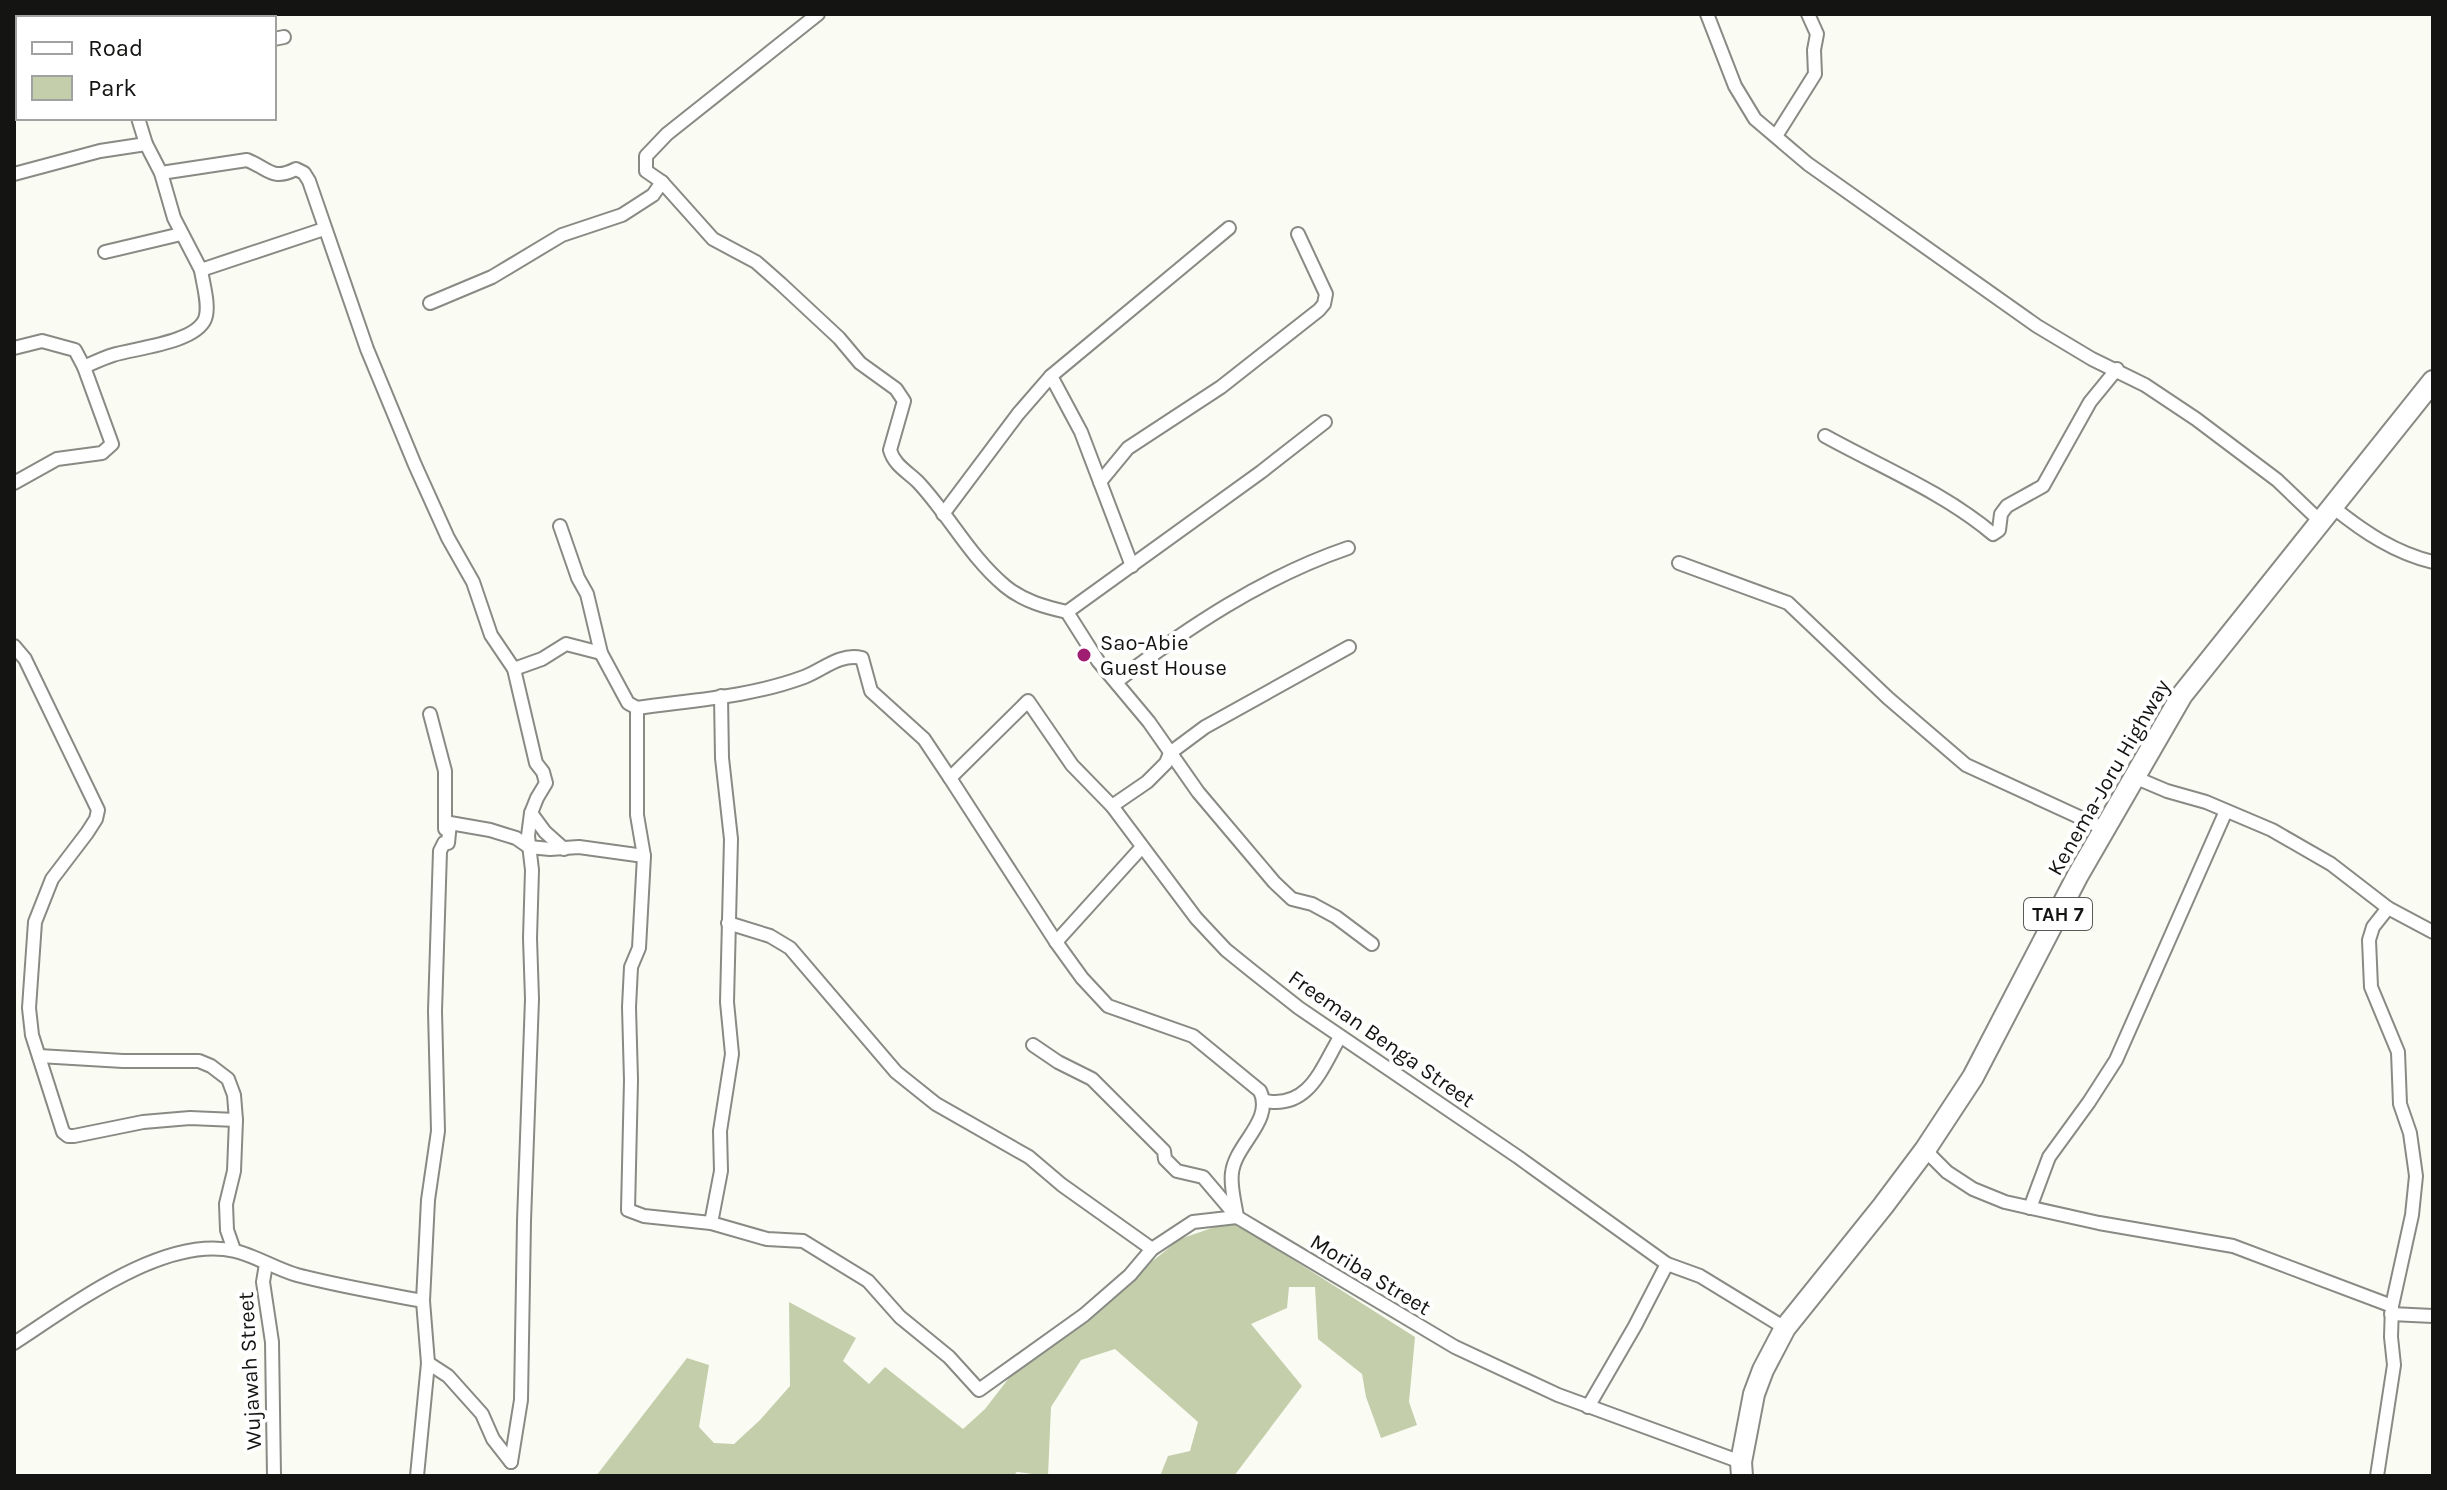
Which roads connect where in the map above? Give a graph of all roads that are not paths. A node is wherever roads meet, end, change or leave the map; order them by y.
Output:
1 (818, 14) edge
2 (1707, 14) edge
3 (1808, 14) edge
4 (139, 120) edge
5 (1776, 136) junction
6 (146, 144) junction
7 (161, 173) junction
8 (14, 174) edge
9 (662, 182) junction
10 (1229, 228) dead end
11 (324, 229) junction
12 (181, 234) junction
13 (1298, 234) dead end
14 (105, 252) dead end
15 (201, 270) junction
16 (430, 303) dead end
17 (14, 348) edge
18 (84, 367) junction
19 (2117, 369) junction
20 (1051, 376) junction
21 (2433, 381) edge
22 (1325, 422) dead end
23 (1825, 436) dead end
24 (1100, 482) junction
25 (14, 483) edge
26 (943, 514) junction
27 (2328, 515) junction
28 (560, 526) dead end
29 (1348, 548) dead end
30 (2432, 561) edge
31 (1679, 563) dead end
32 (1132, 566) junction
33 (1067, 612) junction
34 (14, 646) edge
35 (1349, 647) dead end
36 (601, 653) junction
37 (514, 669) junction
38 (1116, 682) junction
39 (721, 696) junction
40 (637, 708) junction
41 (430, 714) dead end
42 (1170, 753) junction
43 (2134, 777) junction
44 (950, 778) junction
45 (1112, 806) junction
46 (2226, 811) junction
47 (531, 813) junction
48 (2103, 828) junction
49 (444, 843) junction
50 (529, 847) junction
51 (1142, 847) junction
52 (564, 849) junction
53 (644, 856) junction
54 (2388, 908) junction
55 (728, 923) junction
56 (2433, 932) edge
57 (1056, 942) junction
58 (1372, 944) dead end
59 (1340, 1037) junction
60 (1033, 1045) dead end
61 (39, 1056) junction
62 (1265, 1101) junction
63 (236, 1120) junction
64 (1925, 1150) junction
65 (2030, 1208) junction
66 (1237, 1217) junction
67 (711, 1223) junction
68 (1152, 1249) junction
69 (234, 1250) junction
70 (266, 1264) junction
71 (1667, 1264) junction
72 (423, 1301) junction
73 (2392, 1310) junction
74 (2433, 1316) edge
75 (1785, 1328) junction
76 (14, 1343) edge
77 (428, 1363) junction
78 (1588, 1407) junction
79 (1741, 1469) edge
80 (274, 1476) edge
81 (417, 1476) edge
82 (2377, 1476) edge

1 - 9 street
2 - 5 street
3 - 5 street
4 - 6 street
5 - 19 street
6 - 7 street
6 - 8 street
7 - 11 street
7 - 12 street
9 - 16 street
9 - 26 street
10 - 20 street
11 - 15 street
11 - 37 street
12 - 14 street
12 - 15 street
13 - 24 street
15 - 18 street
17 - 18 street
18 - 25 street
19 - 23 street
19 - 27 street
20 - 24 street
20 - 26 street
21 - 27 highway, Kenema-Joru Highway / TAH 7
22 - 32 street
24 - 32 street
26 - 33 street
27 - 30 street
27 - 43 highway, Kenema-Joru Highway / TAH 7
28 - 36 street
29 - 38 street
31 - 48 street
32 - 33 street
33 - 38 street
34 - 61 street
35 - 42 street
36 - 37 street
36 - 40 street
37 - 47 street
38 - 42 street
39 - 40 street
39 - 44 street
39 - 55 street
40 - 53 street
41 - 49 street
42 - 45 street
42 - 58 street
43 - 46 street
43 - 48 highway, Kenema-Joru Highway / TAH 7
44 - 45 street, Freeman Benga Street
44 - 57 street
45 - 51 street, Freeman Benga Street
46 - 54 street
46 - 65 street
47 - 50 street
47 - 52 street
48 - 64 highway, Kenema-Joru Highway / TAH 7
49 - 50 street
49 - 72 street
50 - 52 street
50 - 77 street
51 - 57 street
51 - 59 street, Freeman Benga Street
52 - 53 street
53 - 67 street
54 - 56 street
54 - 73 street
55 - 67 street
55 - 68 street
57 - 62 street
59 - 62 street
59 - 71 street, Freeman Benga Street
60 - 66 street, Moriba Street
61 - 63 street
61 - 63 street
62 - 66 street
63 - 69 street
64 - 65 street
64 - 75 highway, Kenema-Joru Highway / TAH 7
65 - 73 street
66 - 68 street
66 - 78 street, Moriba Street
67 - 68 street
69 - 70 street
69 - 76 street
70 - 72 street
70 - 80 street, Wujawah Street
71 - 75 street, Freeman Benga Street
71 - 78 street
72 - 77 street
73 - 74 street
73 - 82 street
75 - 79 highway, Kenema-Joru Highway / TAH 7
77 - 81 street
78 - 79 street, Moriba Street

